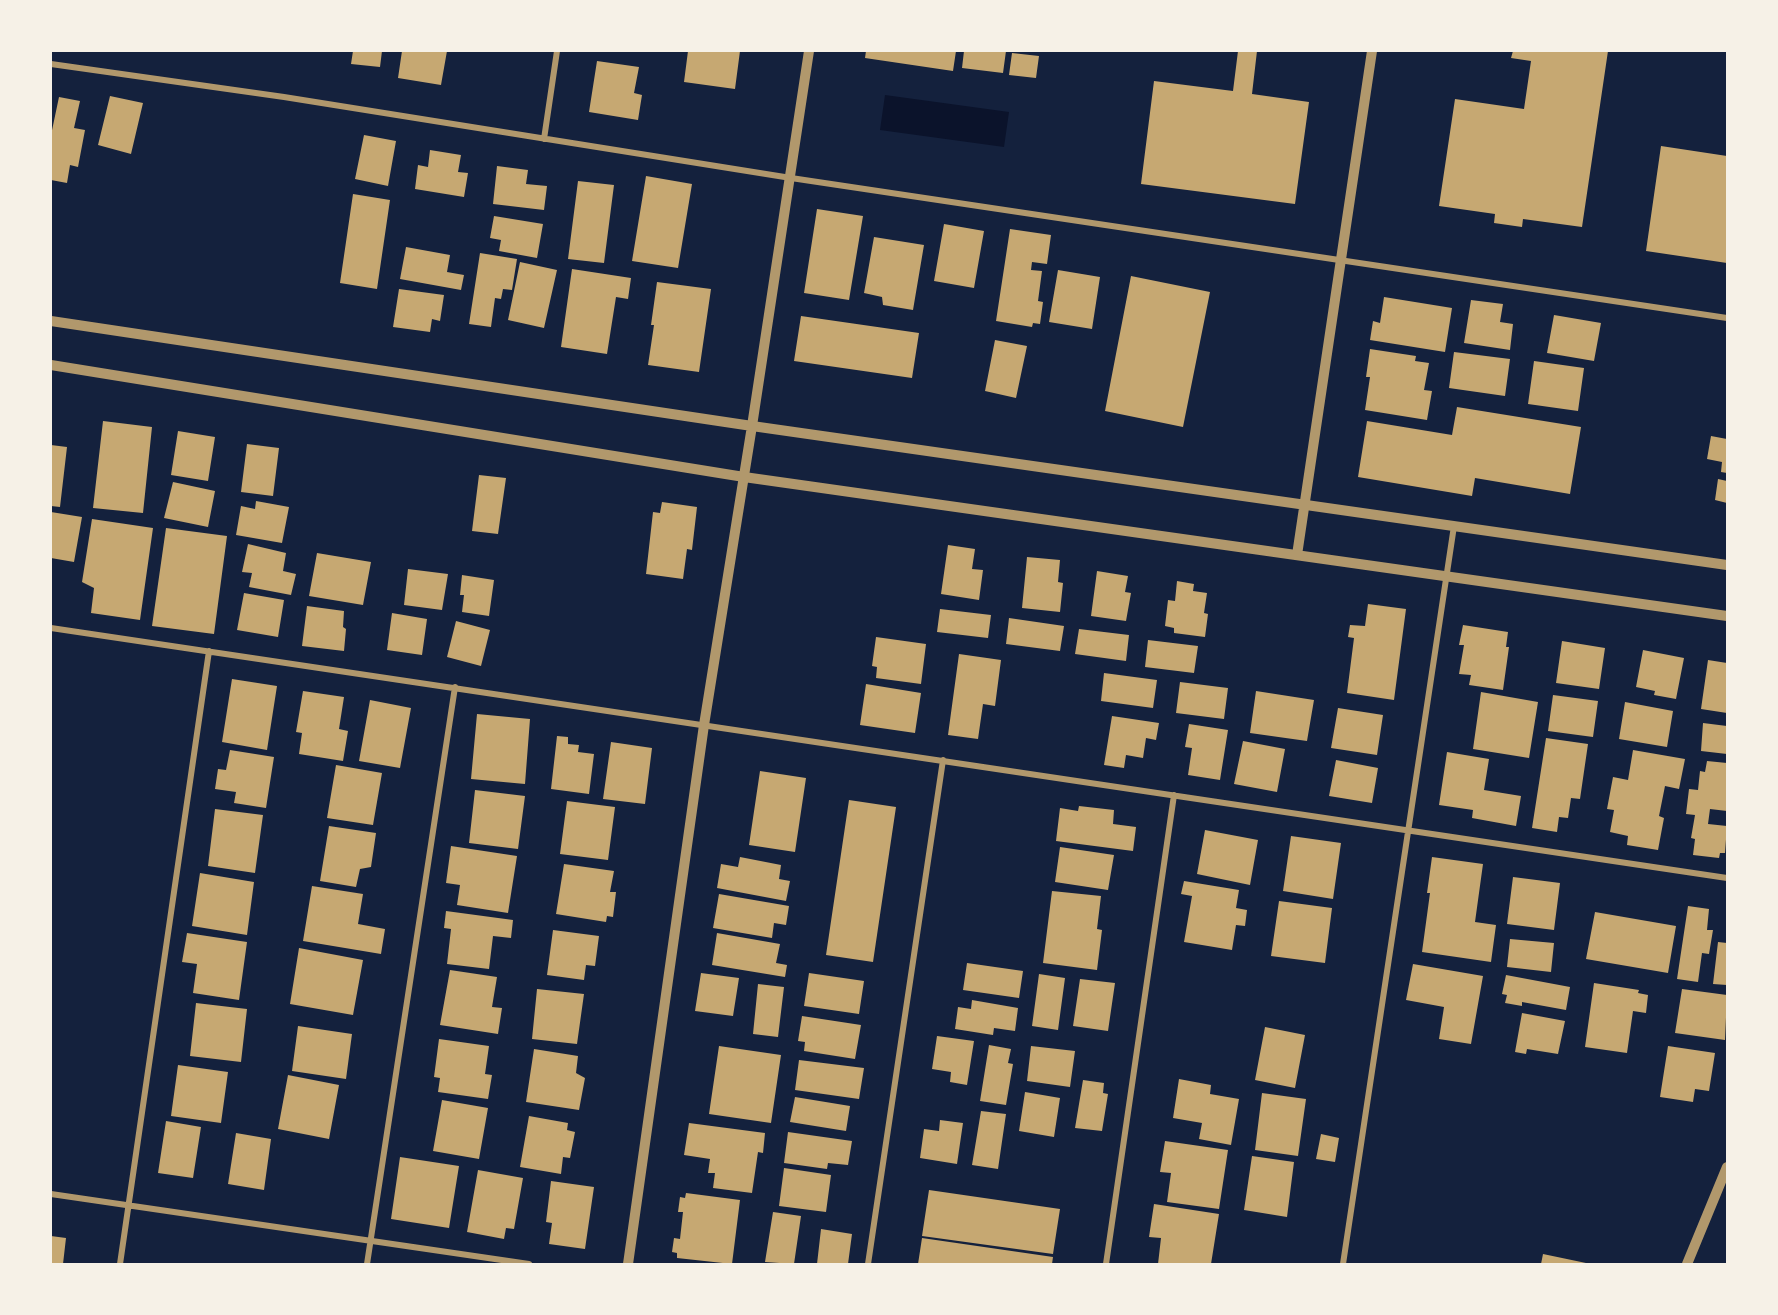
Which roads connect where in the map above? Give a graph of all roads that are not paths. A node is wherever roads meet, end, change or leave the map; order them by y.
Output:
1 (556, 51) edge
2 (809, 51) edge
3 (1372, 51) edge
4 (51, 64) edge
5 (544, 139) junction
6 (791, 178) junction
7 (1341, 259) junction
8 (1727, 318) edge
9 (51, 321) edge
10 (51, 365) edge
11 (752, 426) junction
12 (744, 477) junction
13 (1305, 504) junction
14 (1454, 526) junction
15 (1297, 555) junction
16 (1727, 565) edge
17 (1446, 576) junction
18 (1727, 616) edge
19 (51, 628) edge
20 (209, 651) junction
21 (455, 687) junction
22 (704, 725) junction
23 (943, 760) junction
24 (1174, 795) junction
25 (1408, 830) junction
26 (1727, 879) edge
27 (1727, 1167) edge
28 (51, 1194) edge
29 (129, 1206) junction
30 (370, 1242) junction
31 (120, 1264) edge
32 (367, 1264) edge
33 (529, 1264) edge
34 (628, 1264) edge
35 (868, 1264) edge
36 (1106, 1264) edge
37 (1342, 1264) edge
38 (1687, 1264) edge

1 - 5 street
2 - 6 street
3 - 7 street
4 - 5 street
5 - 6 street
6 - 7 street
6 - 11 street
7 - 8 street
7 - 13 street
9 - 11 street
10 - 12 street
11 - 12 street
11 - 13 street
12 - 15 street
12 - 22 street
13 - 14 street
13 - 15 street
14 - 16 street
14 - 17 street
15 - 17 street
17 - 18 street
17 - 25 street
19 - 20 street
20 - 21 street
20 - 29 street
21 - 22 street
21 - 30 street
22 - 23 street
22 - 34 street
23 - 24 street
23 - 35 street
24 - 25 street
24 - 36 street
25 - 26 street
25 - 37 street
27 - 38 street
28 - 29 street
29 - 30 street
29 - 31 street
30 - 32 street
30 - 33 street

